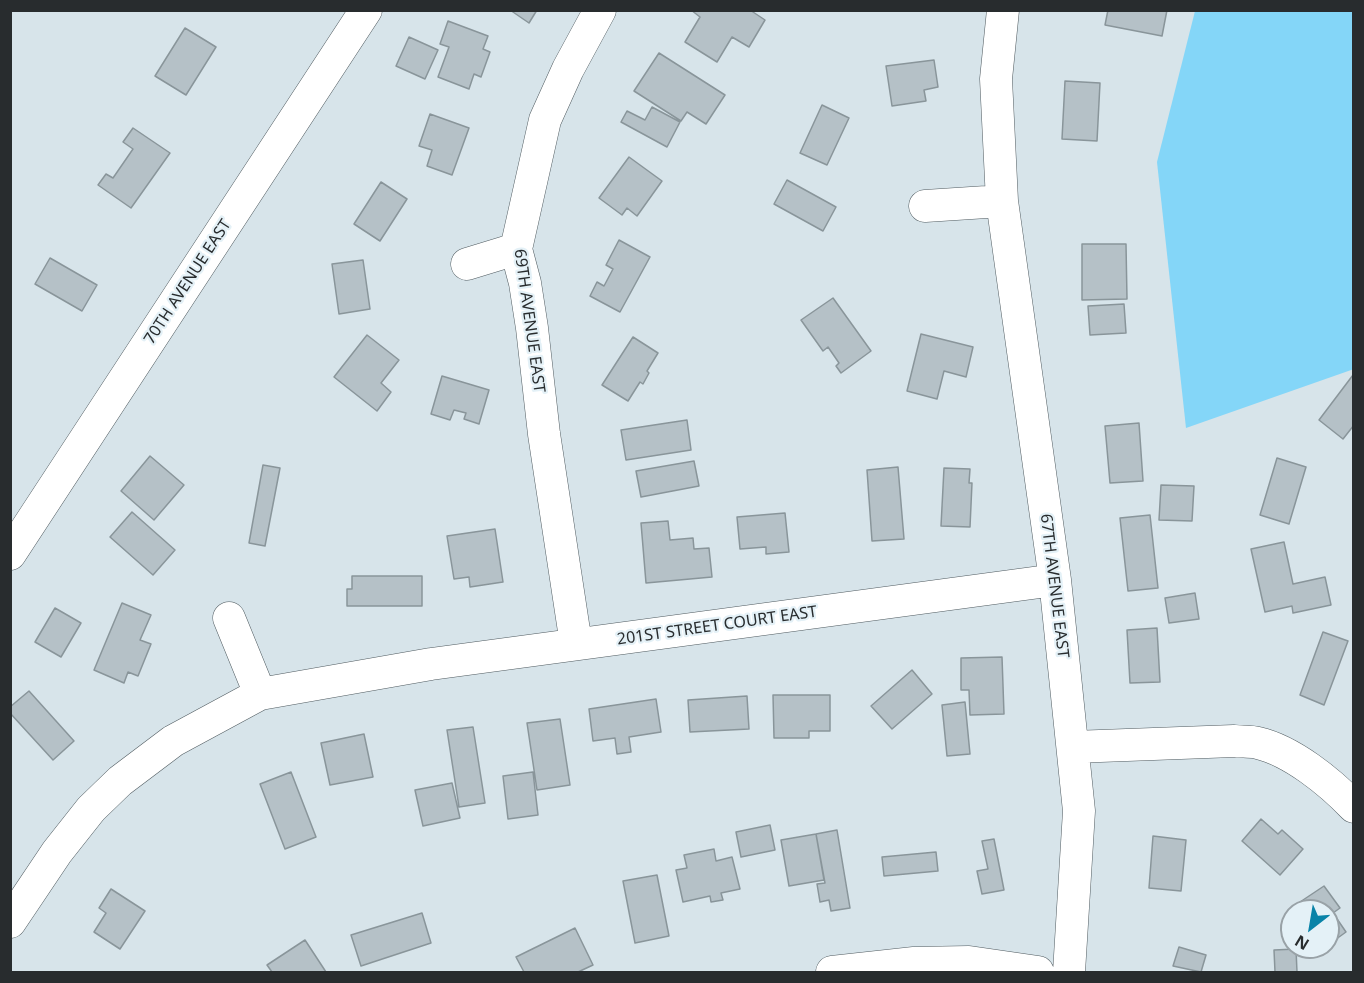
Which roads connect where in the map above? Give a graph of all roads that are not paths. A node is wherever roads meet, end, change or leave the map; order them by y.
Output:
1 (366, 10) edge
2 (600, 10) edge
3 (1003, 10) edge
4 (1002, 201) junction
5 (925, 206) dead end
6 (516, 249) junction
7 (467, 264) dead end
8 (10, 554) edge
9 (1055, 580) junction
10 (229, 618) dead end
11 (576, 644) junction
12 (260, 694) junction
13 (1073, 747) junction
14 (1350, 793) edge
15 (10, 922) edge
16 (831, 972) edge
17 (1038, 972) edge
18 (1069, 972) edge

1 - 8 street, 70TH AVENUE EAST
2 - 6 street, 69TH AVENUE EAST
3 - 4 street, 67TH AVENUE EAST
4 - 5 street
4 - 9 street, 67TH AVENUE EAST
6 - 7 street
6 - 11 street, 69TH AVENUE EAST
9 - 11 street, 201ST STREET COURT EAST
9 - 13 street, 67TH AVENUE EAST
10 - 12 street
11 - 12 street, 201ST STREET COURT EAST
12 - 15 street, 201ST STREET COURT EAST
13 - 14 street
13 - 18 street, 67TH AVENUE EAST
16 - 17 street

